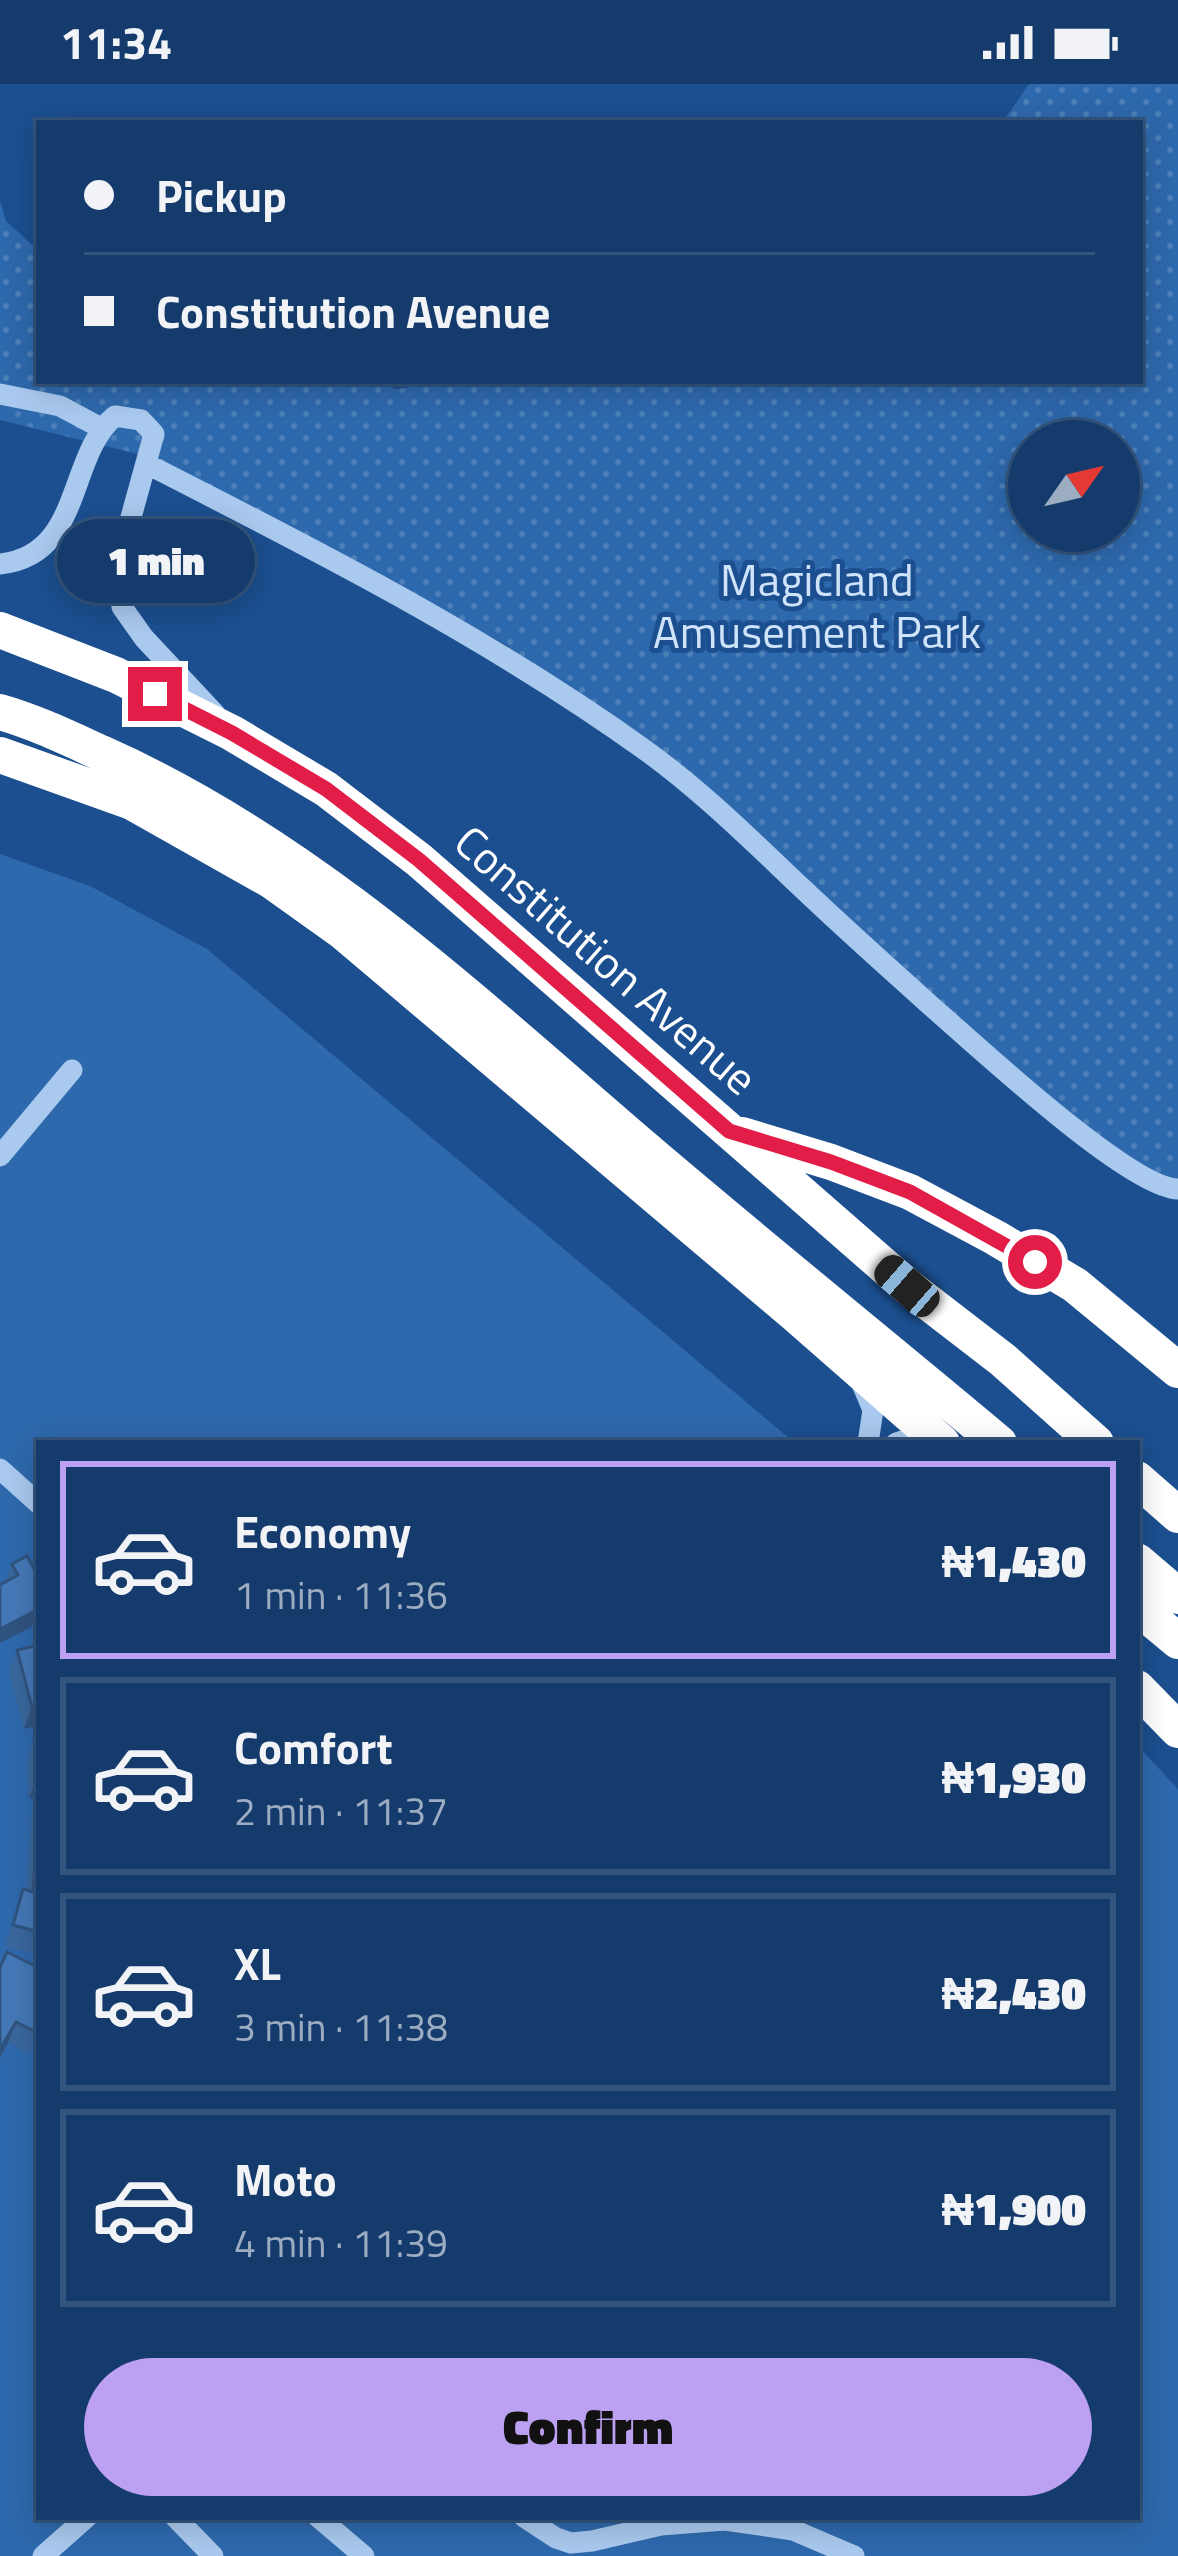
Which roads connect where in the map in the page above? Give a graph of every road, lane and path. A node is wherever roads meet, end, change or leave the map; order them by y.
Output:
1 (0, 394) edge
2 (101, 428) junction
3 (147, 464) junction
4 (0, 564) edge
5 (0, 630) edge
6 (0, 712) edge
7 (232, 733) junction
8 (3, 754) edge
9 (72, 1070) dead end
10 (729, 1131) junction
11 (3, 1148) edge
12 (1178, 1189) edge
13 (855, 1367) junction
14 (1178, 1370) edge
15 (1085, 1434) edge
16 (868, 1440) edge
17 (922, 1440) edge
18 (995, 1440) edge
19 (0, 1469) edge
20 (1140, 1482) edge
21 (36, 1501) edge
22 (1178, 1515) edge
23 (1140, 1564) edge
24 (1178, 1596) edge
25 (1140, 1609) edge
26 (1178, 1641) edge
27 (1140, 1691) edge
28 (1178, 1730) edge
29 (84, 2520) edge
30 (178, 2520) edge
31 (322, 2520) edge
32 (529, 2520) edge
33 (724, 2520) edge
34 (724, 2520) edge
35 (43, 2556) edge
36 (213, 2556) edge
37 (364, 2556) edge
38 (854, 2556) edge

1 - 2 lane
2 - 3 lane
2 - 4 lane
3 - 7 lane
3 - 12 lane
5 - 7 highway, Constitution Avenue
6 - 18 highway
7 - 10 highway, Constitution Avenue
8 - 13 highway
9 - 11 lane
10 - 14 highway
10 - 15 highway, Constitution Avenue
13 - 16 lane
13 - 17 highway
19 - 21 lane
20 - 22 highway
23 - 24 highway
25 - 26 highway
27 - 28 highway
29 - 35 lane
30 - 36 lane
31 - 37 lane
32 - 33 lane
34 - 38 lane

